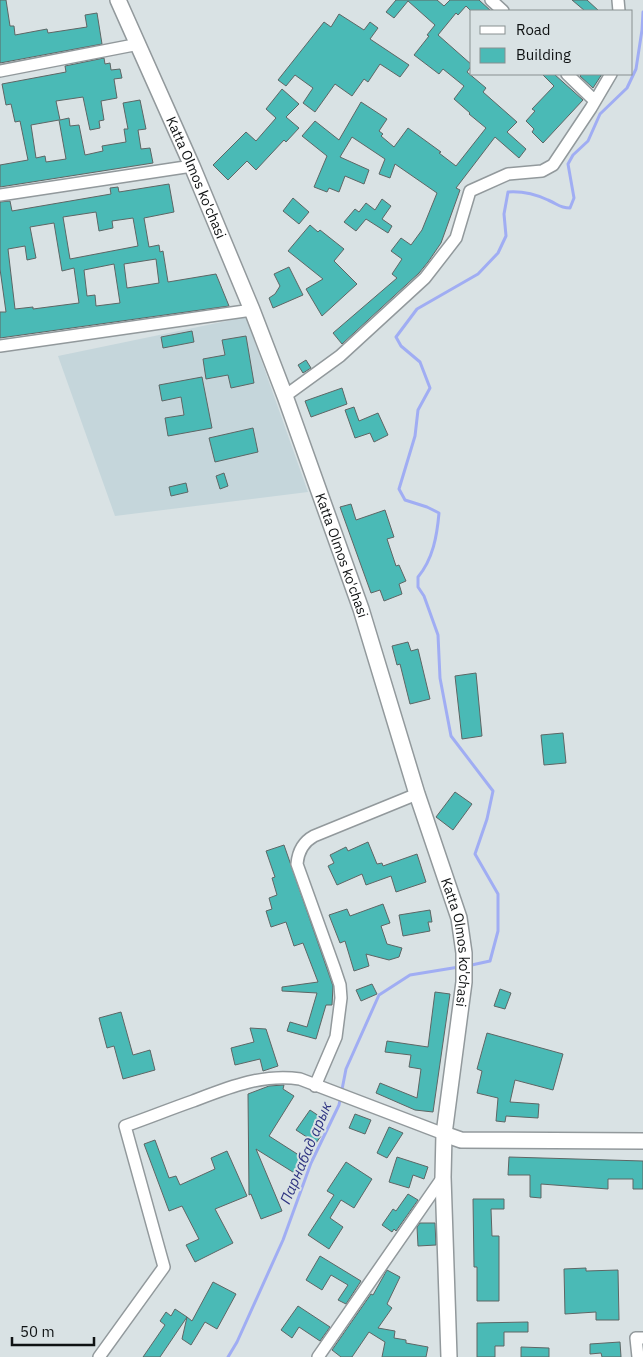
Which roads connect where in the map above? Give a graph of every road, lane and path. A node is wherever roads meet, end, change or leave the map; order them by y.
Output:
1 (118, 0) edge
2 (491, 0) edge
3 (502, 10) edge
4 (139, 44) junction
5 (0, 71) edge
6 (569, 75) edge
7 (610, 75) edge
8 (595, 101) junction
9 (192, 166) junction
10 (0, 195) edge
11 (252, 310) junction
12 (0, 346) edge
13 (285, 396) junction
14 (417, 794) junction
15 (315, 1086) junction
16 (444, 1134) junction
17 (643, 1141) edge
18 (443, 1177) junction
19 (643, 1338) edge
20 (99, 1357) edge
21 (318, 1357) edge
22 (449, 1357) edge
23 (638, 1357) edge

1 - 4 street, Katta Olmos ko'chasi
2 - 3 street
4 - 5 street
4 - 9 street, Katta Olmos ko'chasi
6 - 8 street
7 - 8 street
8 - 13 street
9 - 10 street
9 - 11 street, Katta Olmos ko'chasi
11 - 12 street
11 - 13 street, Katta Olmos ko'chasi
13 - 14 street, Katta Olmos ko'chasi
14 - 15 street
14 - 16 street, Katta Olmos ko'chasi
15 - 16 street
15 - 20 street
16 - 17 street
16 - 18 street, Katta Olmos ko'chasi
18 - 21 street
18 - 22 street, Katta Olmos ko'chasi
19 - 23 street

